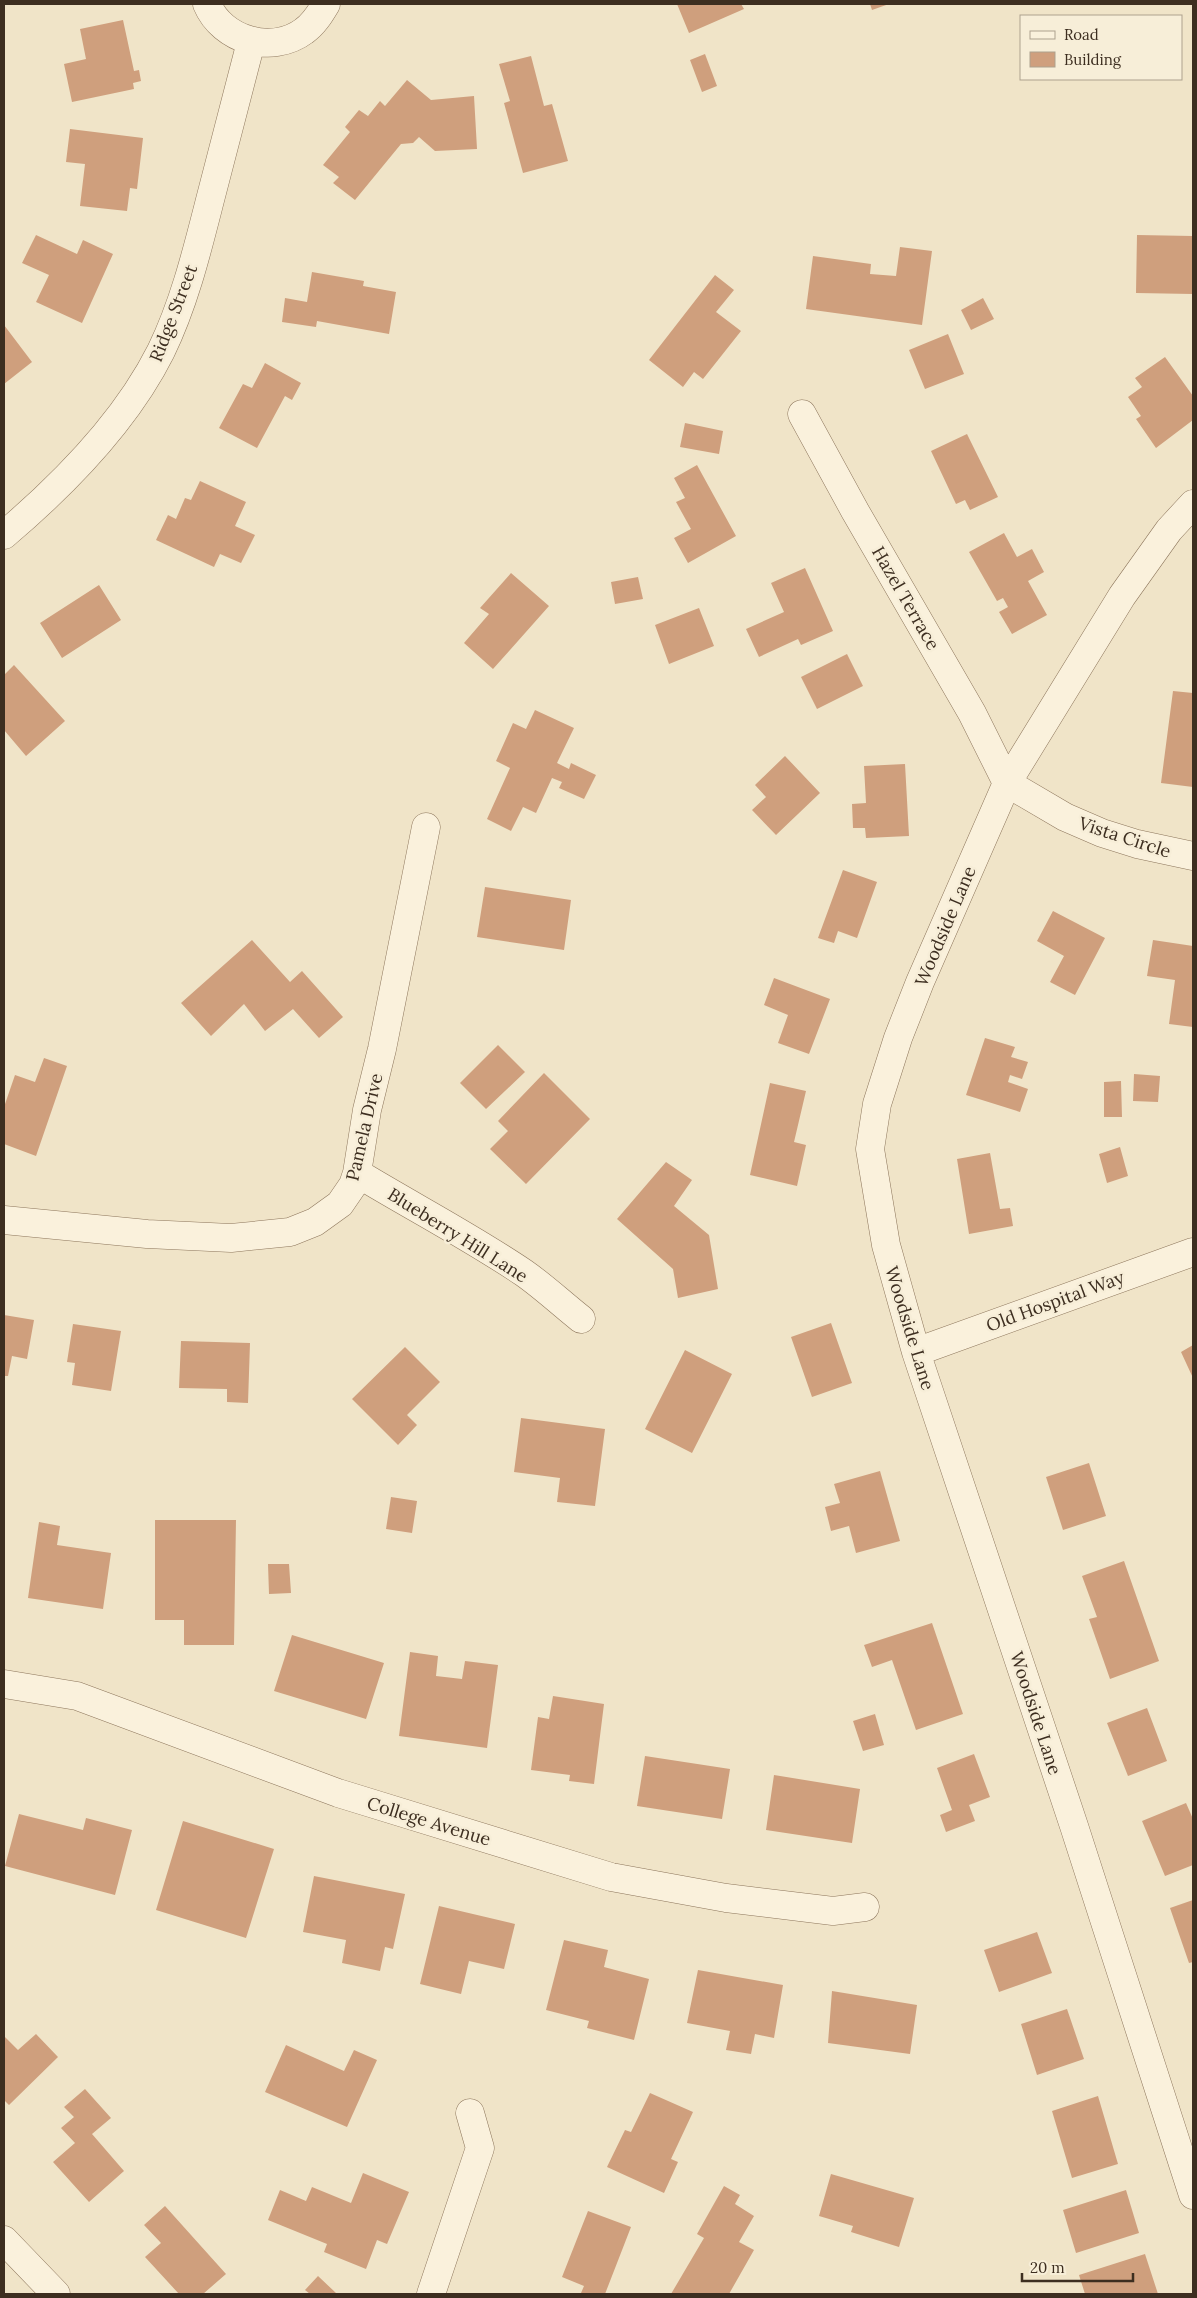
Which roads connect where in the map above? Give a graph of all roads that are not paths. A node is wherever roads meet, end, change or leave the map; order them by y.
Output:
1 (206, 4) edge
2 (326, 4) edge
3 (251, 42) junction
4 (802, 414) dead end
5 (1193, 504) edge
6 (4, 535) edge
7 (1007, 783) junction
8 (426, 828) dead end
9 (1193, 856) edge
10 (357, 1173) junction
11 (4, 1220) edge
12 (1193, 1252) edge
13 (580, 1319) dead end
14 (916, 1352) junction
15 (4, 1684) edge
16 (865, 1907) dead end
17 (470, 2113) dead end
18 (1193, 2195) edge
19 (4, 2240) edge
20 (56, 2294) edge
21 (431, 2294) edge

1 - 3 street
2 - 3 street
3 - 6 street, Ridge Street
4 - 7 street, Hazel Terrace
5 - 7 street, Woodside Lane
7 - 9 street, Vista Circle
7 - 14 street, Woodside Lane
8 - 10 street, Pamela Drive
10 - 11 street, Pamela Drive
10 - 13 street, Blueberry Hill Lane
12 - 14 street, Old Hospital Way
14 - 18 street, Woodside Lane
15 - 16 street, College Avenue
17 - 21 street
19 - 20 street

